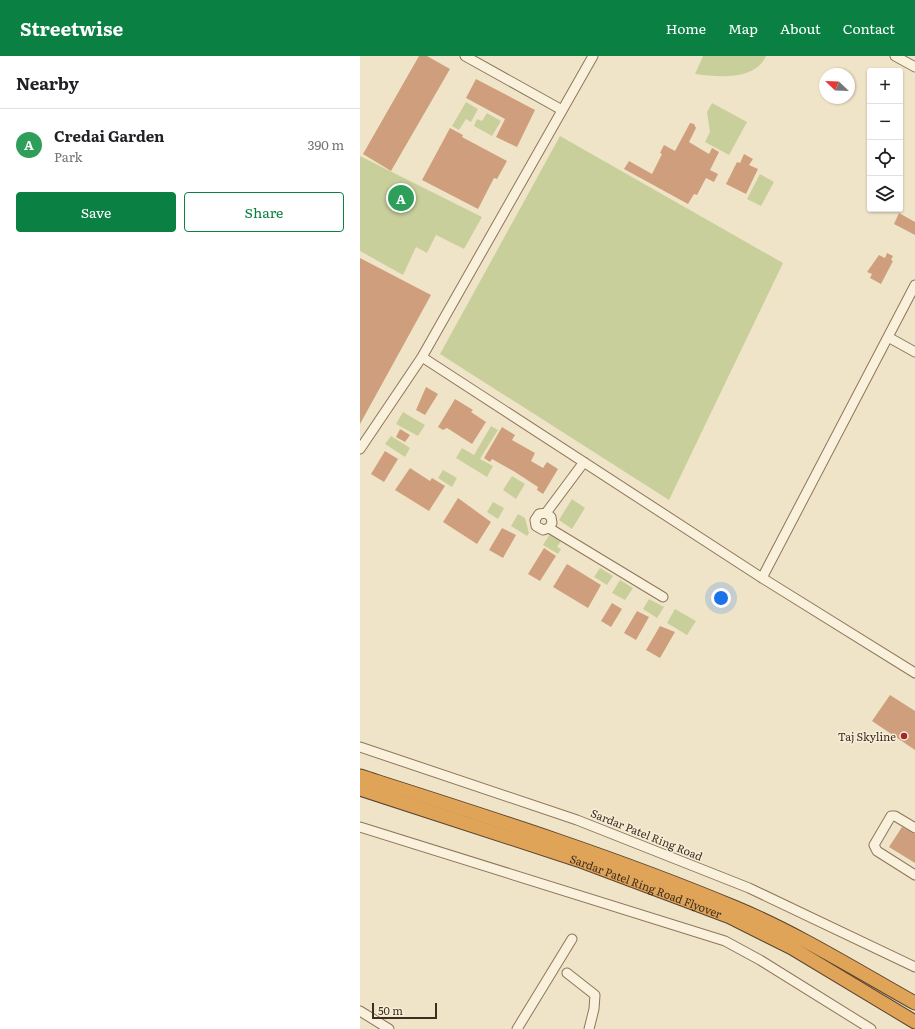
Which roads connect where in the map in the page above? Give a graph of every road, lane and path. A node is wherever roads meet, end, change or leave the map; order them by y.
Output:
1 (464, 56) edge
2 (593, 56) edge
3 (895, 56) edge
4 (915, 67) edge
5 (562, 110) junction
6 (915, 285) edge
7 (888, 336) junction
8 (915, 352) edge
9 (422, 356) junction
10 (360, 449) edge
11 (584, 462) junction
12 (546, 513) junction
13 (549, 528) junction
14 (762, 578) junction
15 (663, 597) dead end
16 (915, 673) edge
17 (360, 747) edge
18 (360, 776) edge
19 (360, 789) edge
20 (360, 827) edge
21 (915, 828) edge
22 (915, 875) edge
23 (572, 939) dead end
24 (795, 942) junction
25 (915, 967) edge
26 (567, 973) dead end
27 (915, 1003) edge
28 (360, 1011) edge
29 (915, 1022) edge
30 (389, 1029) edge
31 (517, 1029) edge
32 (589, 1029) edge
33 (871, 1029) edge

1 - 5 street
2 - 5 street
3 - 4 street
5 - 9 street
6 - 7 street
7 - 8 street
7 - 14 street
9 - 10 street
9 - 11 street
11 - 12 street
11 - 14 street
12 - 13 street
12 - 13 street
13 - 15 street
14 - 16 street
17 - 25 street, Sardar Patel Ring Road
18 - 24 highway, Sardar Patel Ring Road Flyover
19 - 24 highway, Sardar Patel Ring Road Flyover
20 - 33 street
21 - 22 street
23 - 31 street
24 - 27 highway, Sardar Patel Ring Road Flyover
24 - 29 highway, Sardar Patel Ring Road Flyover
26 - 32 street
28 - 30 street

